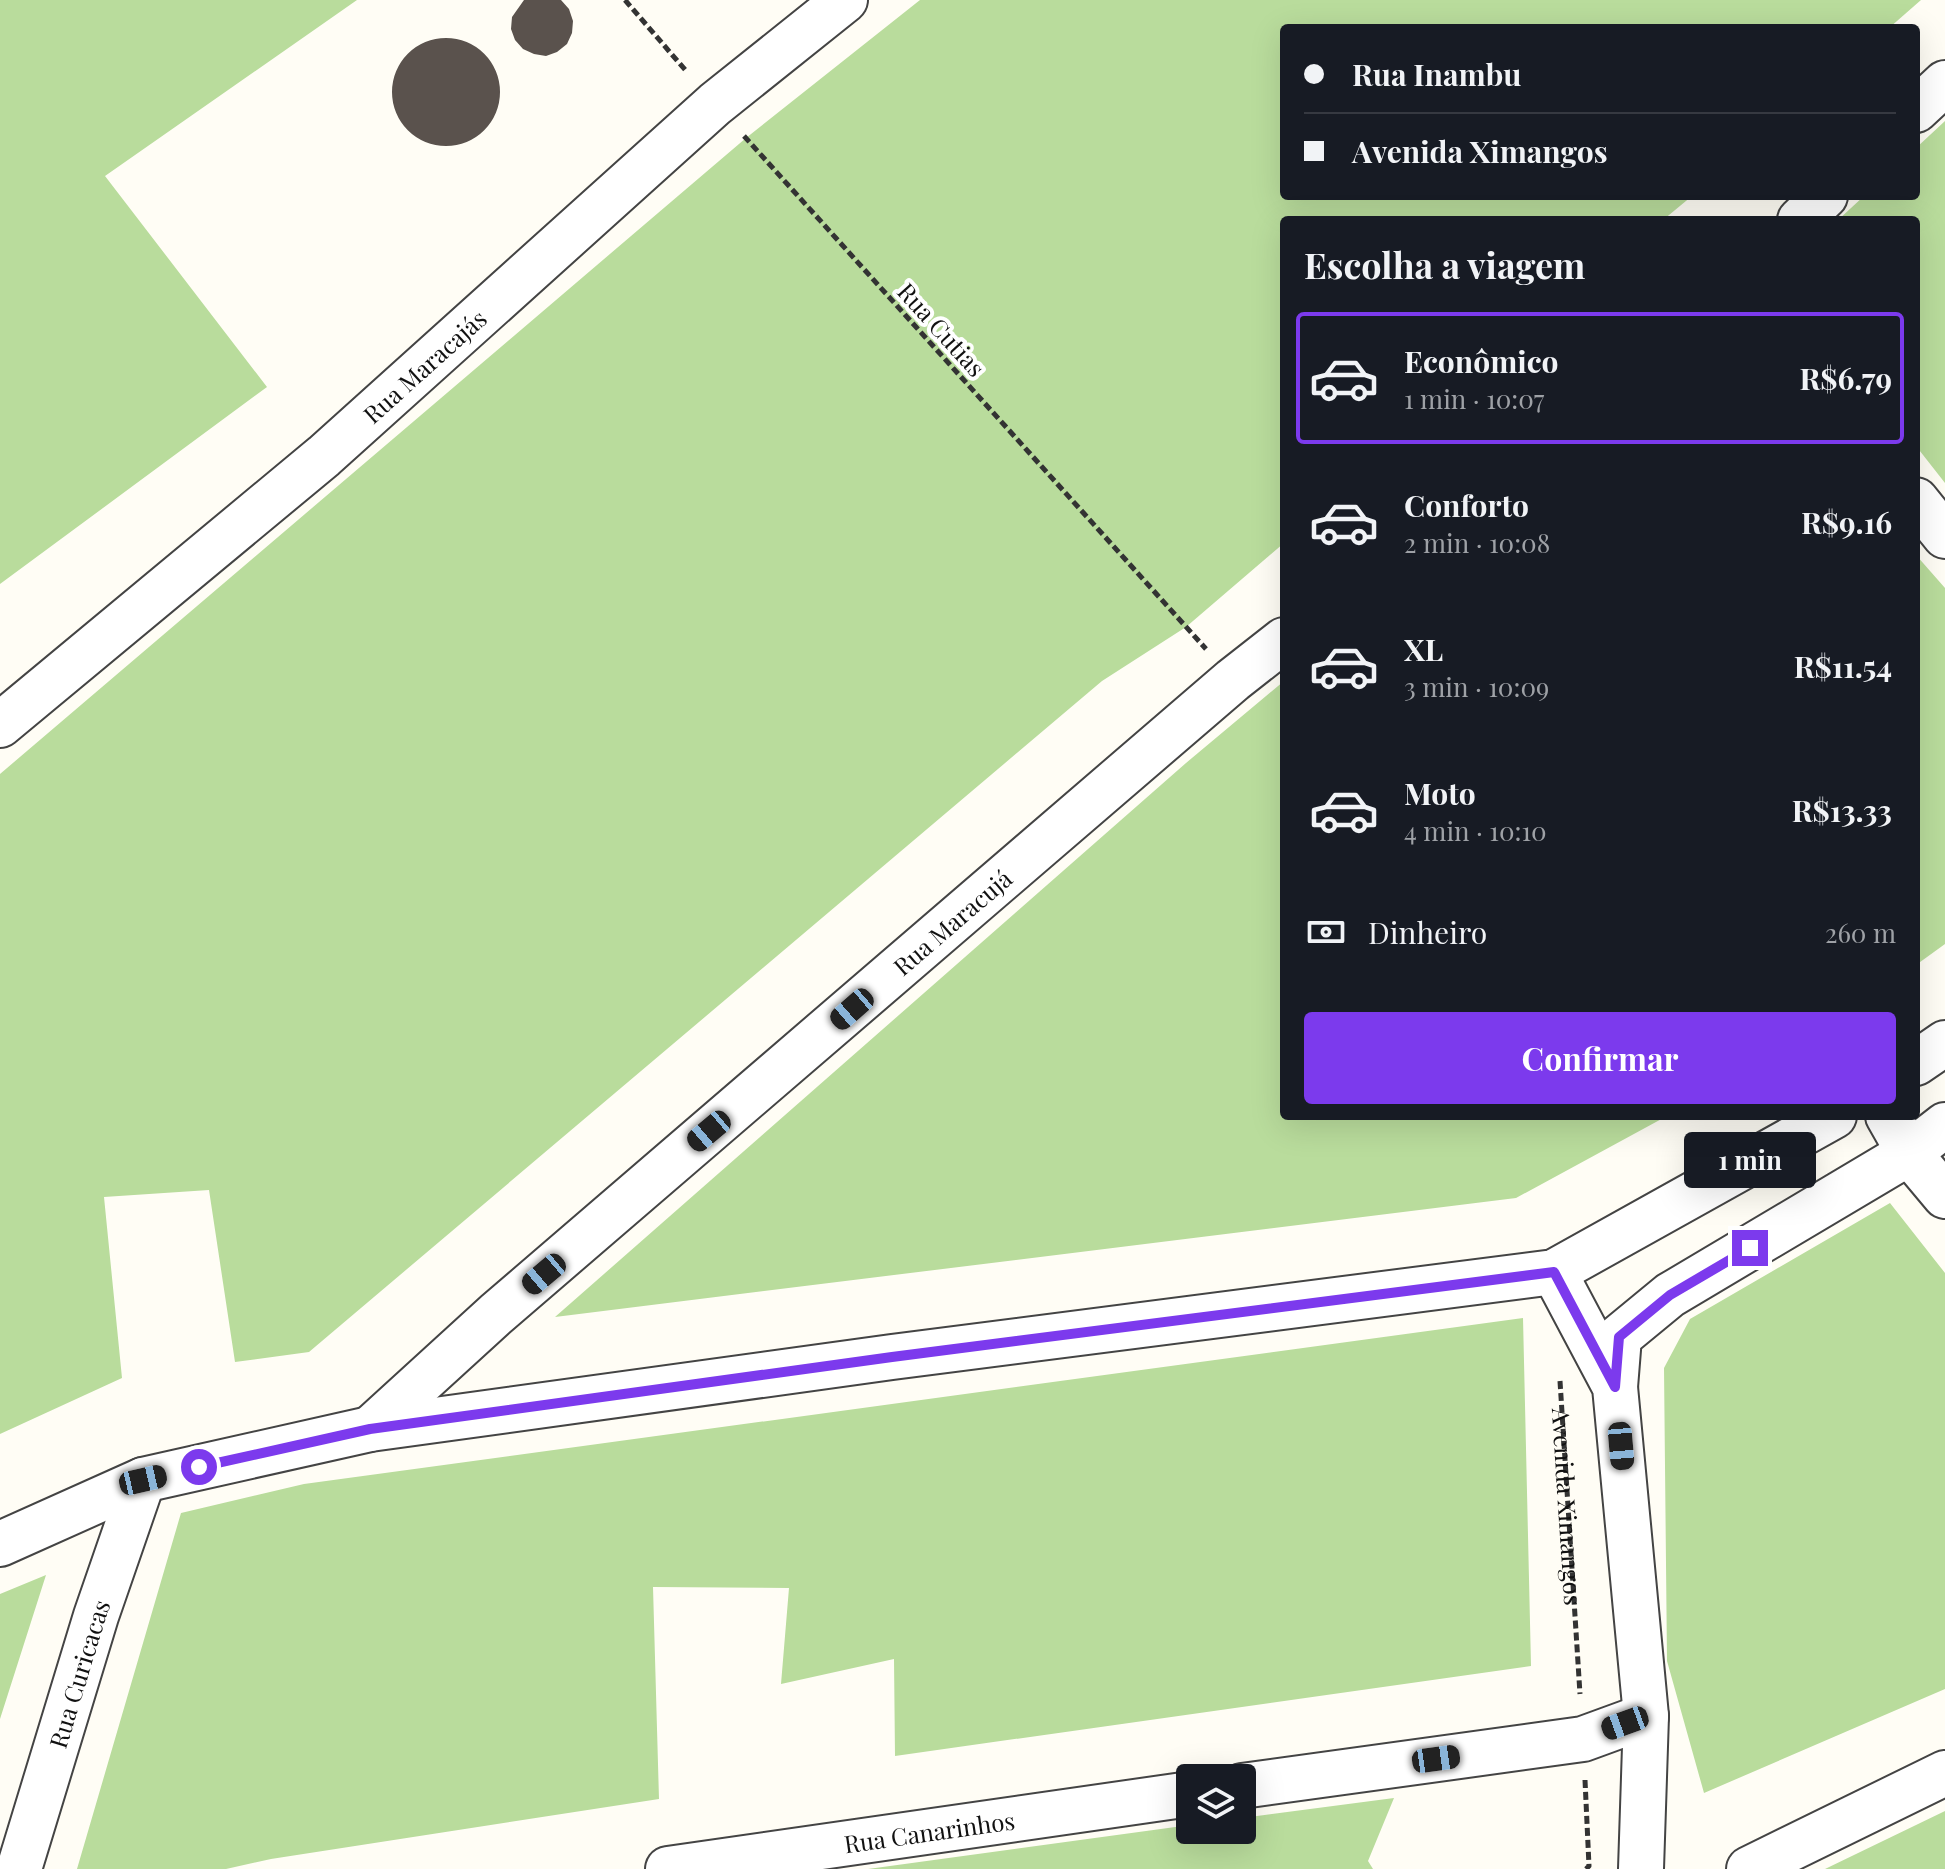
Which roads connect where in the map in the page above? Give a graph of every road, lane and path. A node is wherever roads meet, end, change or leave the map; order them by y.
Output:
1 (625, 0) edge
2 (845, 0) edge
3 (1945, 83) edge
4 (715, 104) junction
5 (1920, 106) edge
6 (1821, 200) edge
7 (1804, 216) edge
8 (1920, 505) edge
9 (1945, 536) edge
10 (1280, 643) edge
11 (1233, 680) junction
12 (0, 725) edge
13 (1945, 1043) edge
14 (1920, 1060) edge
15 (1827, 1120) edge
16 (1945, 1125) edge
17 (1898, 1134) edge
18 (1945, 1196) edge
19 (1554, 1272) junction
20 (1560, 1366) dead end
21 (1615, 1387) junction
22 (370, 1429) junction
23 (143, 1480) junction
24 (0, 1544) edge
25 (1646, 1716) junction
26 (1583, 1739) junction
27 (1945, 1773) edge
28 (1256, 1784) edge
29 (1176, 1796) edge
30 (1589, 1868) edge
31 (19, 1869) edge
32 (668, 1869) edge
33 (1641, 1869) edge
34 (1749, 1869) edge

1 - 4 path, Rua Cutias
2 - 4 street, Rua Maracajás
3 - 5 street
4 - 11 path, Rua Cutias
4 - 12 street, Rua Maracajás
6 - 7 street
8 - 9 street
10 - 11 street, Rua Maracujá
11 - 22 street, Rua Maracujá
13 - 14 street
15 - 19 street
16 - 17 street
17 - 18 street
17 - 21 street
19 - 21 street
19 - 22 street
20 - 26 path, Avenida Ximangos
21 - 25 street
22 - 23 street
23 - 24 street
23 - 31 street, Rua Curicacas
25 - 26 street
25 - 33 street
26 - 28 street
26 - 30 path, Avenida Ximangos
27 - 34 street
29 - 32 street, Rua Canarinhos

